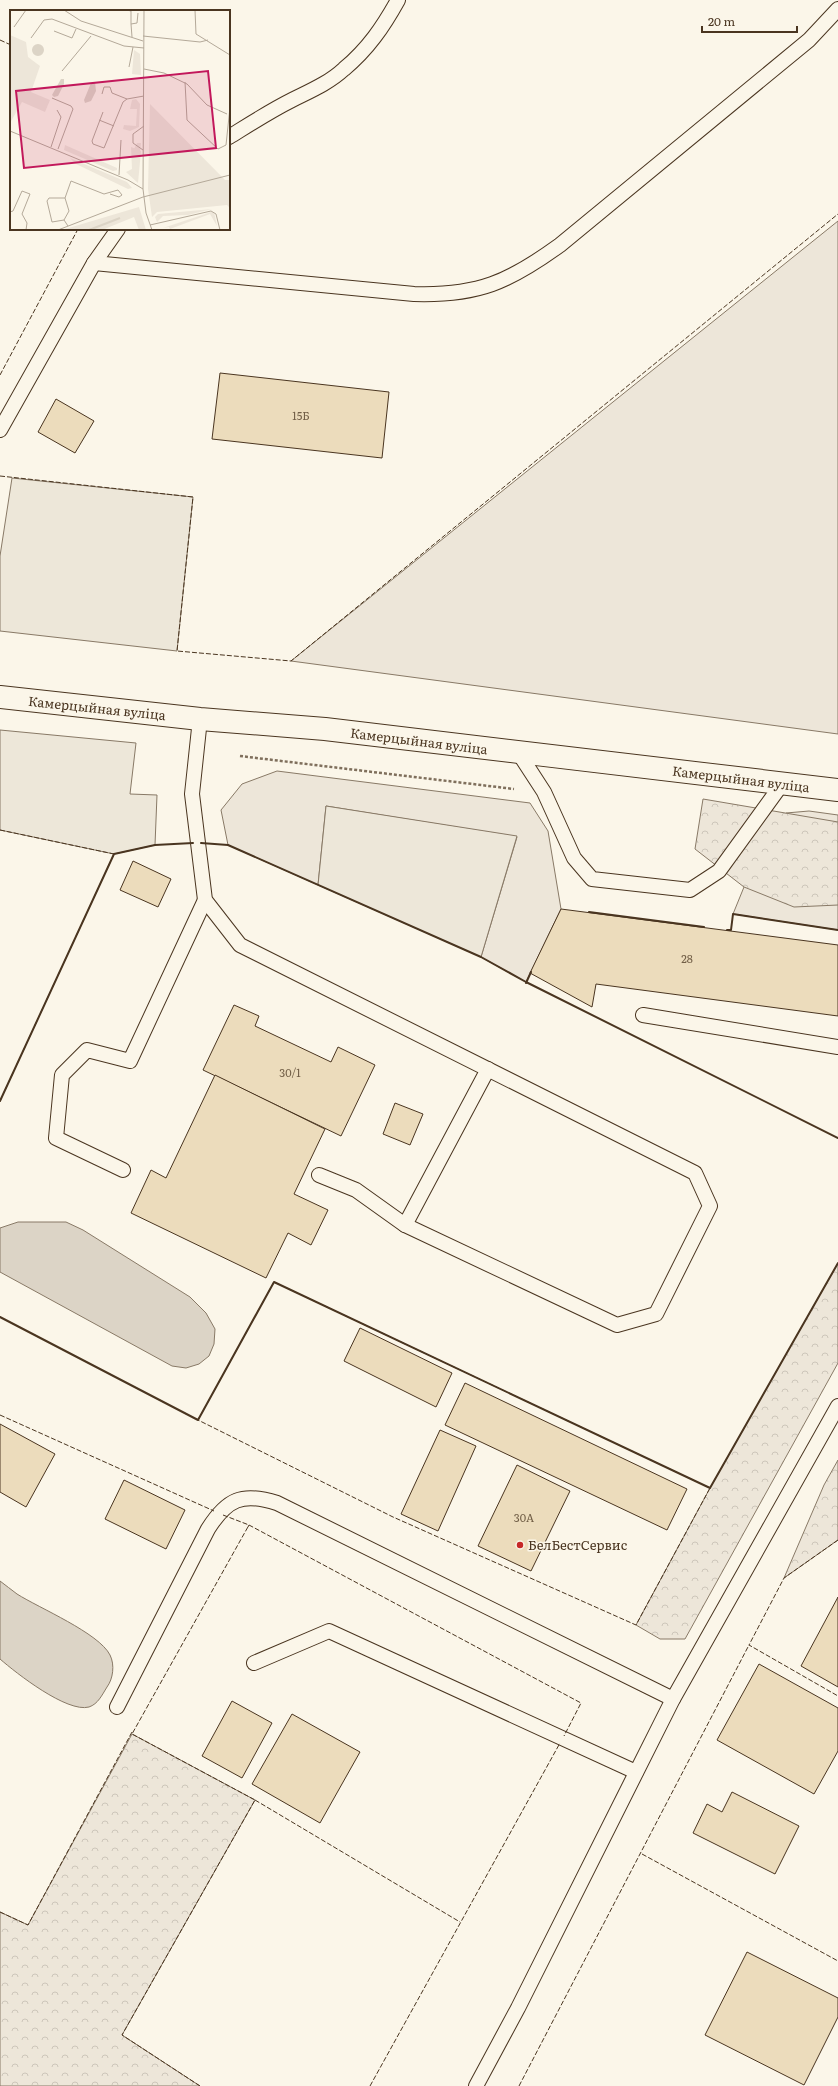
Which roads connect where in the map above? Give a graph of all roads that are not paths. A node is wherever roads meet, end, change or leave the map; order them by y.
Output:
1 (398, 0) edge
2 (838, 9) edge
3 (230, 136) edge
4 (117, 230) edge
5 (94, 263) junction
6 (0, 430) edge
7 (0, 697) edge
8 (200, 719) junction
9 (518, 752) junction
10 (782, 784) junction
11 (838, 790) edge
12 (205, 900) junction
13 (643, 1015) dead end
14 (838, 1047) edge
15 (488, 1069) junction
16 (123, 1170) dead end
17 (319, 1175) dead end
18 (405, 1225) junction
19 (838, 1406) edge
20 (254, 1663) dead end
21 (673, 1699) junction
22 (117, 1707) dead end
23 (636, 1772) junction
24 (476, 2086) edge

1 - 3 lane
2 - 5 lane
4 - 5 lane
5 - 6 lane
7 - 8 main road, Камерцыйная вуліца
8 - 9 main road, Камерцыйная вуліца
8 - 12 lane
9 - 10 main road, Камерцыйная вуліца
9 - 10 lane
10 - 11 main road, Камерцыйная вуліца
12 - 15 lane
12 - 16 lane
13 - 14 lane
15 - 18 lane
15 - 18 lane
17 - 18 lane
19 - 21 lane
20 - 23 lane
21 - 22 lane
21 - 23 lane
23 - 24 lane

